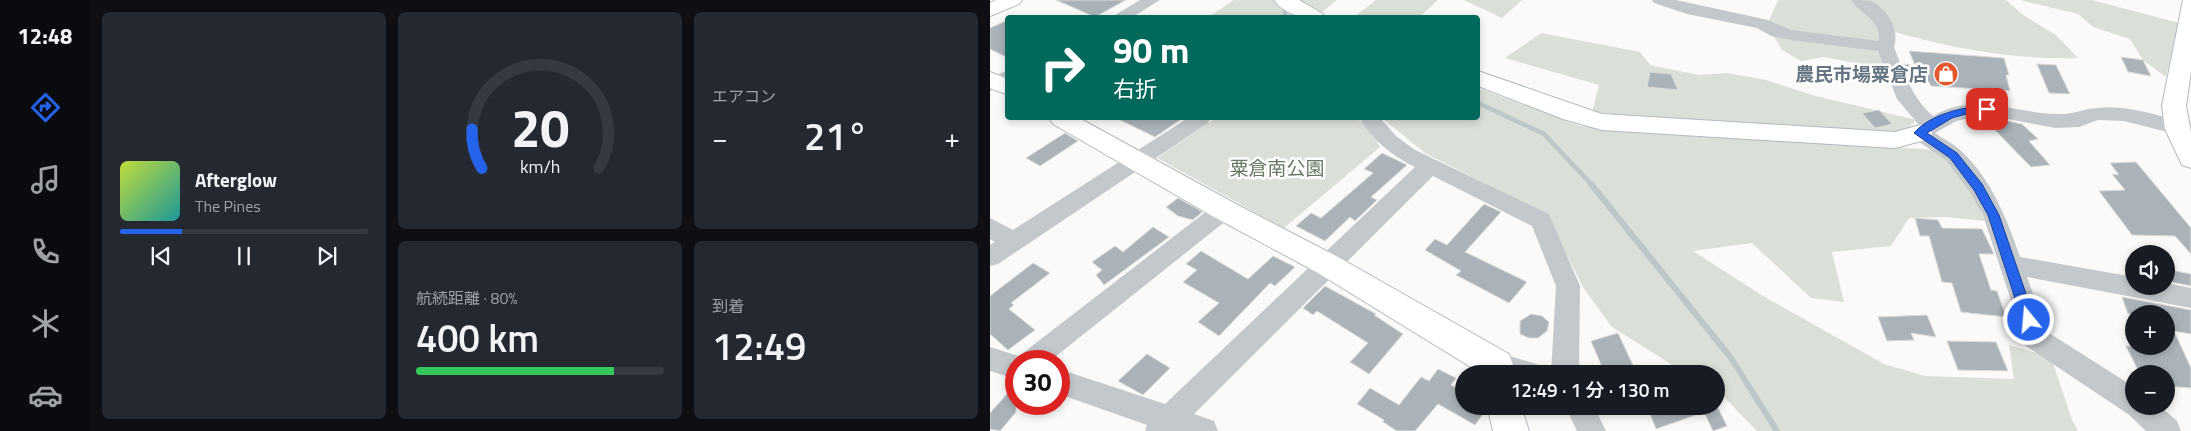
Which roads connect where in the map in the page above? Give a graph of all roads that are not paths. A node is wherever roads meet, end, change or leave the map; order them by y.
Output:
1 (1012, 0) edge
2 (1152, 0) edge
3 (1284, 0) edge
4 (1660, 0) edge
5 (1859, 0) edge
6 (2191, 3) edge
7 (990, 10) edge
8 (1124, 15) edge
9 (1311, 15) edge
10 (1885, 47) junction
11 (1480, 79) edge
12 (1066, 120) edge
13 (1198, 120) edge
14 (1371, 120) edge
15 (1925, 129) junction
16 (2184, 130) edge
17 (2191, 158) edge
18 (1136, 160) junction
19 (1429, 166) junction
20 (1224, 210) junction
21 (990, 227) edge
22 (1012, 242) junction
23 (990, 258) edge
24 (1328, 265) junction
25 (2012, 265) junction
26 (2191, 298) edge
27 (1044, 350) edge
28 (990, 359) edge
29 (1005, 364) edge
30 (1491, 365) edge
31 (1565, 365) edge
32 (1070, 387) edge
33 (2125, 397) edge
34 (1507, 415) edge
35 (1584, 415) edge
36 (2149, 415) edge
37 (1163, 425) edge
38 (1204, 431) edge
39 (1511, 431) edge
40 (1592, 431) edge
41 (2166, 431) edge

1 - 7 street
2 - 8 street
3 - 9 street
4 - 10 street
5 - 10 street
6 - 16 street
10 - 15 street
11 - 15 street
12 - 18 street
13 - 18 street
14 - 19 street
15 - 16 street
15 - 25 street
16 - 17 street
18 - 20 street
18 - 22 street
19 - 24 street
19 - 31 street
20 - 24 street
20 - 27 street
21 - 22 street
22 - 23 street
24 - 30 street
24 - 37 street
25 - 26 street
25 - 33 street
28 - 29 street
32 - 37 street
34 - 39 street
35 - 40 street
36 - 41 street
37 - 38 street

